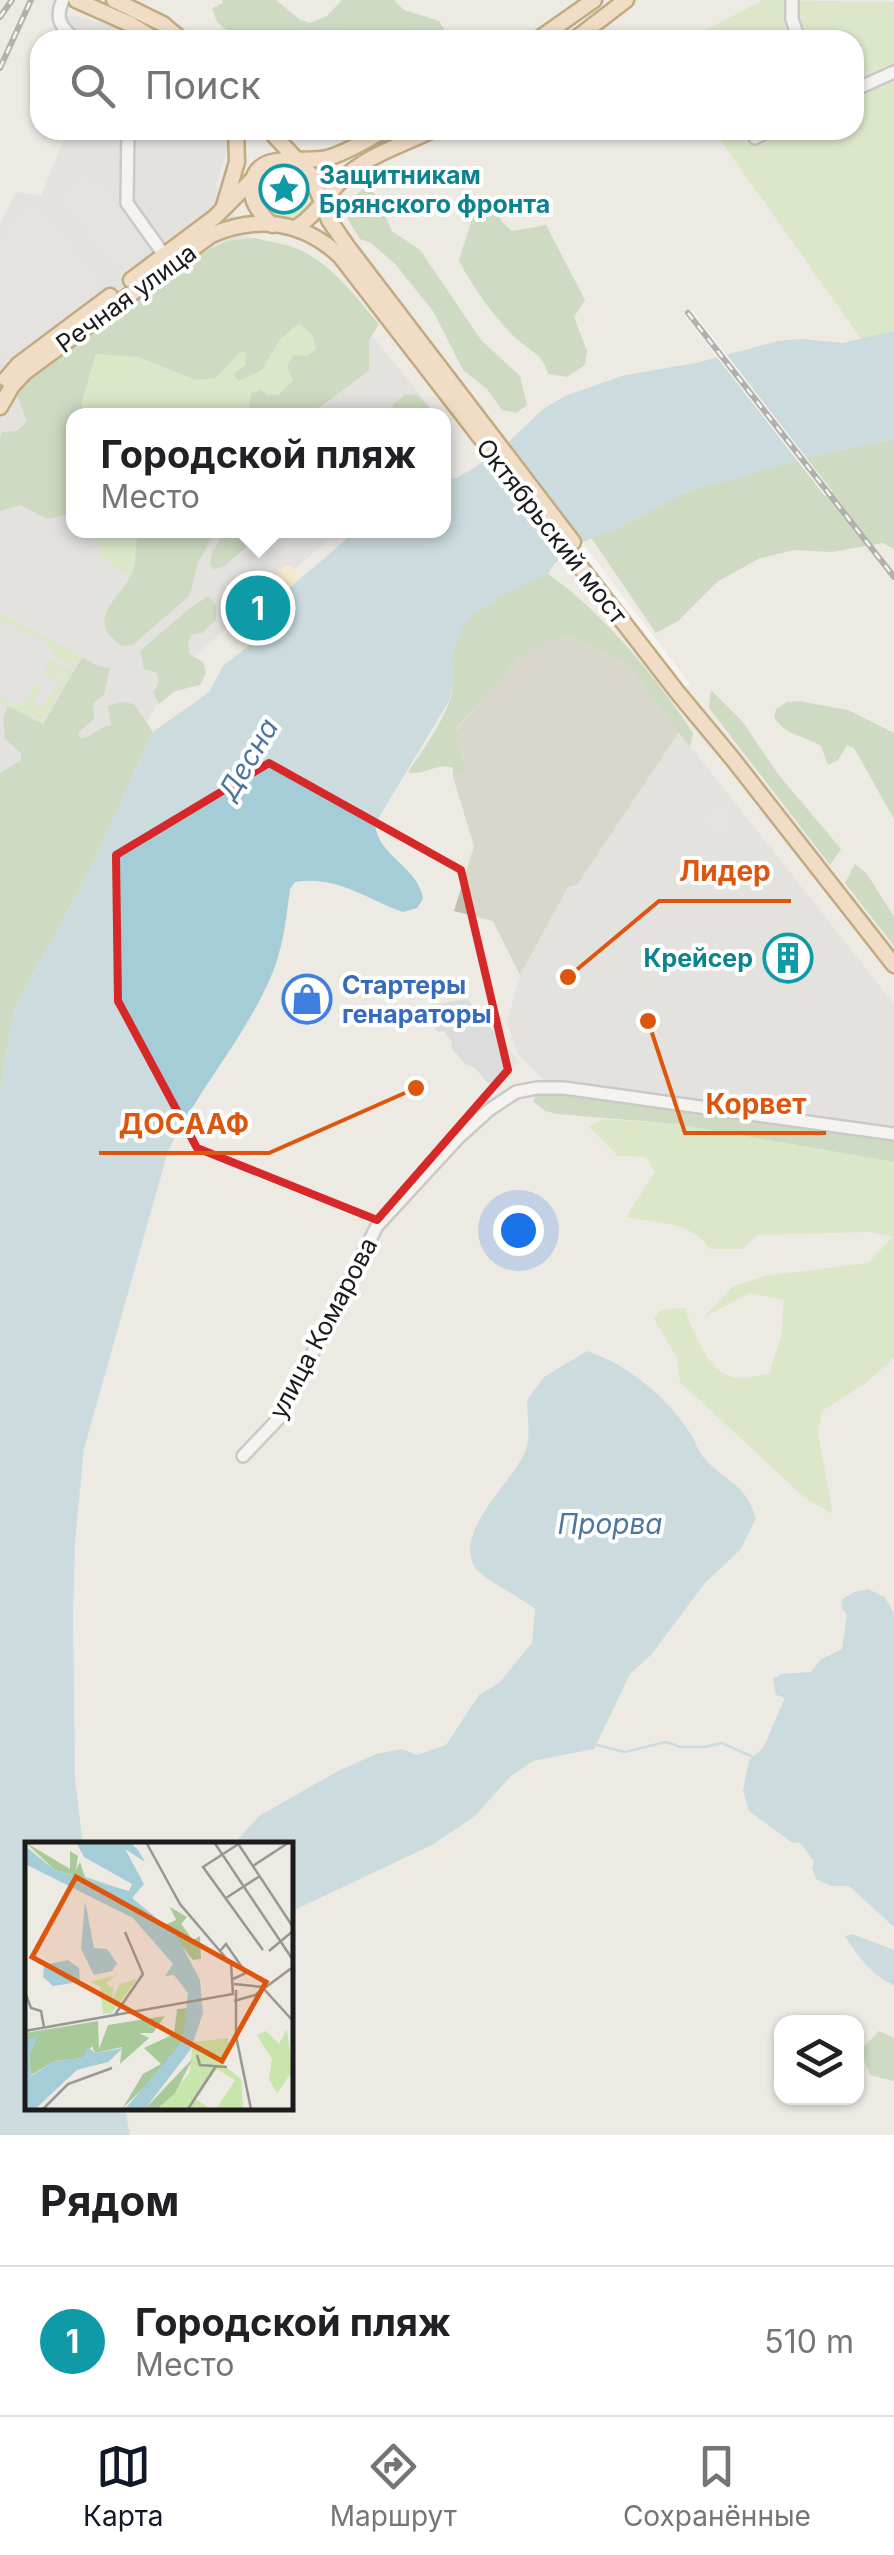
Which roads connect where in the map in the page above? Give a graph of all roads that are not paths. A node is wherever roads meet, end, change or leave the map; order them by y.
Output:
1 (64, 0) edge
2 (76, 0) edge
3 (114, 0) edge
4 (594, 0) edge
5 (626, 0) edge
6 (792, 0) edge
7 (64, 30) edge
8 (138, 30) edge
9 (170, 30) edge
10 (551, 30) edge
11 (587, 30) edge
12 (796, 30) edge
13 (894, 72) edge
14 (864, 86) edge
15 (128, 140) edge
16 (239, 140) edge
17 (242, 140) edge
18 (277, 140) edge
19 (364, 140) edge
20 (411, 140) edge
21 (296, 160) junction
22 (252, 179) junction
23 (322, 204) junction
24 (224, 209) junction
25 (272, 225) junction
26 (298, 227) junction
27 (164, 255) junction
28 (394, 318) junction
29 (0, 388) edge
30 (0, 407) edge
31 (894, 965) edge
32 (894, 1134) edge
33 (244, 1456) dead end

1 - 7 street
2 - 8 main road
3 - 9 main road
4 - 10 main road
5 - 11 main road
6 - 12 street
13 - 14 street
15 - 27 street
16 - 24 main road
17 - 22 main road
18 - 21 main road
19 - 21 main road
20 - 23 main road
21 - 22 main road
21 - 23 main road
22 - 24 main road, Речная улица
22 - 25 main road
23 - 26 main road
23 - 28 main road
24 - 27 main road, Речная улица
25 - 26 main road
25 - 30 main road, Речная улица
26 - 28 main road
27 - 29 main road, Речная улица
28 - 31 main road, Октябрьский мост
32 - 33 street, улица Комарова

